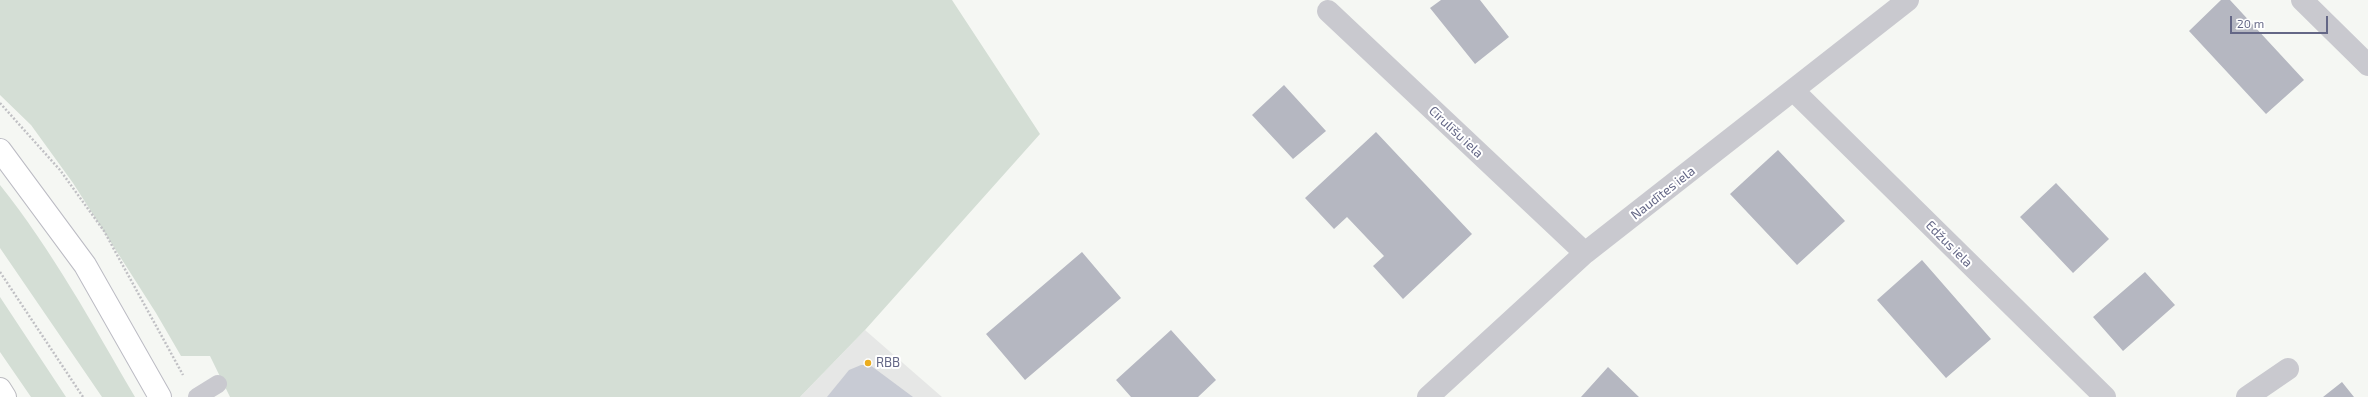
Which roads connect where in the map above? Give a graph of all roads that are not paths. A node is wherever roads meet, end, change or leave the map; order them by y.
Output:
1 (1908, 0) edge
2 (2302, 0) edge
3 (1328, 11) dead end
4 (2368, 65) edge
5 (1794, 91) junction
6 (0, 150) edge
7 (1585, 253) junction
8 (2288, 369) dead end
9 (218, 384) dead end
10 (0, 389) edge
11 (5, 397) edge
12 (160, 397) edge
13 (197, 397) edge
14 (1428, 397) edge
15 (2105, 397) edge
16 (2247, 397) edge

1 - 5 street, Naudītes iela
2 - 4 street
3 - 7 street, Cīrulīšu iela
5 - 7 street, Naudītes iela
5 - 15 street, Edžus iela
6 - 12 main road
7 - 14 street, Naudītes iela
8 - 16 street
9 - 13 lane
10 - 11 main road

